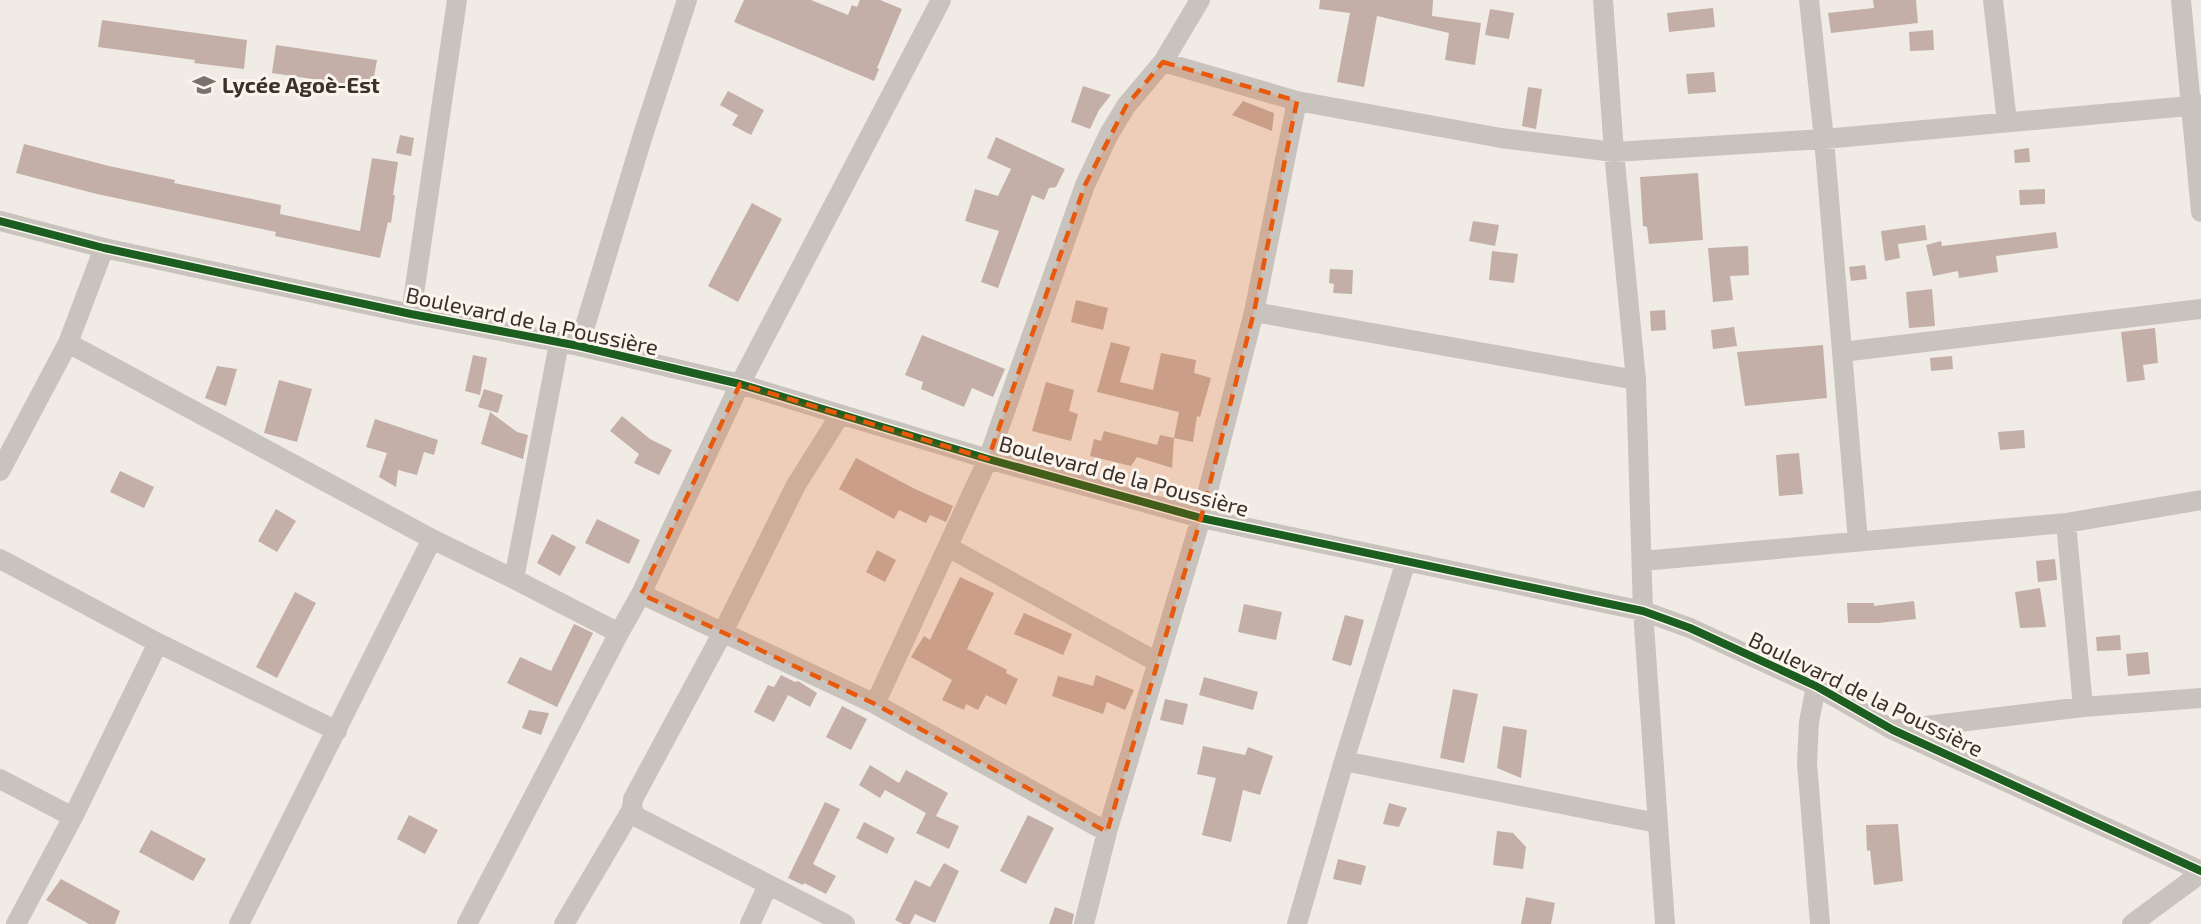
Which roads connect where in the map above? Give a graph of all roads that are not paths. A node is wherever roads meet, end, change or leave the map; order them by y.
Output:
1 (457, 0) edge
2 (687, 0) edge
3 (941, 0) edge
4 (1200, 0) edge
5 (1603, 0) edge
6 (1809, 0) edge
7 (1993, 0) edge
8 (2181, 0) edge
9 (1163, 62) junction
10 (1297, 100) junction
11 (2195, 106) edge
12 (2007, 123) junction
13 (1824, 139) junction
14 (1614, 152) junction
15 (2201, 212) edge
16 (0, 222) edge
17 (104, 248) junction
18 (2201, 309) edge
19 (1254, 312) junction
20 (411, 314) junction
21 (559, 342) junction
22 (68, 343) junction
23 (579, 346) junction
24 (1842, 352) junction
25 (1636, 380) junction
26 (740, 384) junction
27 (840, 415) junction
28 (988, 459) junction
29 (0, 471) edge
30 (2201, 500) edge
31 (1201, 518) junction
32 (2066, 523) junction
33 (432, 539) junction
34 (1858, 541) junction
35 (948, 547) junction
36 (0, 559) edge
37 (1406, 561) junction
38 (1641, 561) junction
39 (514, 579) junction
40 (641, 594) junction
41 (1643, 611) junction
42 (723, 632) junction
43 (619, 633) junction
44 (158, 643) junction
45 (1158, 662) junction
46 (1816, 686) junction
47 (2201, 699) edge
48 (875, 704) junction
49 (2083, 707) junction
50 (1893, 730) junction
51 (337, 731) junction
52 (1344, 761) junction
53 (0, 778) edge
54 (632, 809) junction
55 (73, 817) junction
56 (1657, 823) junction
57 (1107, 832) junction
58 (2201, 872) edge
59 (768, 885) junction
60 (16, 924) edge
61 (238, 924) edge
62 (467, 924) edge
63 (564, 924) edge
64 (750, 924) edge
65 (845, 924) edge
66 (1084, 924) edge
67 (1297, 924) edge
68 (1665, 924) edge
69 (1820, 924) edge
70 (2132, 924) edge

1 - 20 street
2 - 23 street
3 - 26 street
4 - 9 street
5 - 14 street
6 - 13 street
7 - 12 street
8 - 11 street
9 - 10 street
9 - 28 street
10 - 14 street
10 - 19 street
11 - 12 street
11 - 15 street
12 - 13 street
13 - 14 street
13 - 24 street
14 - 25 street
16 - 17 street, Boulevard de la Poussière
17 - 20 street, Boulevard de la Poussière
17 - 22 street
18 - 24 street
19 - 25 street
19 - 31 street
20 - 21 street, Boulevard de la Poussière
21 - 23 street, Boulevard de la Poussière
21 - 39 street
22 - 29 street
22 - 33 street
23 - 26 street, Boulevard de la Poussière
24 - 34 street
25 - 38 street
26 - 27 street, Boulevard de la Poussière
26 - 40 street
27 - 28 street, Boulevard de la Poussière
27 - 42 street
28 - 31 street, Boulevard de la Poussière
28 - 35 street
30 - 32 street
31 - 37 street, Boulevard de la Poussière
31 - 45 street
32 - 34 street
32 - 49 street
33 - 39 street
33 - 51 street
34 - 38 street
35 - 45 street
35 - 48 street
36 - 44 street
37 - 41 street, Boulevard de la Poussière
37 - 52 street
38 - 41 street
39 - 43 street
40 - 42 street
40 - 43 street
41 - 46 street, Boulevard de la Poussière
41 - 56 street
42 - 48 street
42 - 54 street
43 - 62 street
44 - 51 street
44 - 55 street
45 - 57 street
46 - 50 street, Boulevard de la Poussière
46 - 69 street
47 - 49 street
48 - 57 street
49 - 50 street
50 - 58 street, Boulevard de la Poussière
51 - 61 street
52 - 56 street
52 - 67 street
53 - 55 street
54 - 59 street
54 - 63 street
55 - 60 street
56 - 68 street
57 - 66 street
58 - 70 street
59 - 64 street
59 - 65 street

